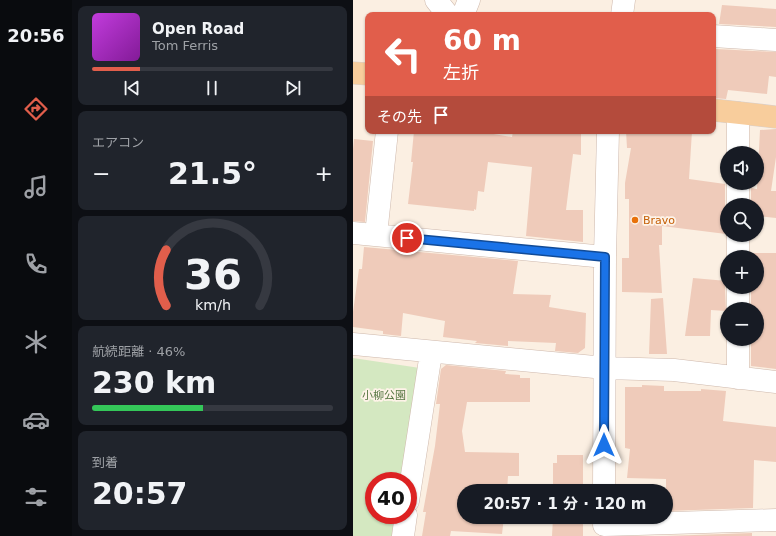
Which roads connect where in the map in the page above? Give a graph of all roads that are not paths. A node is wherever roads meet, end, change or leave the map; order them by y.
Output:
1 (436, 0) edge
2 (469, 0) edge
3 (624, 0) edge
4 (446, 12) edge
5 (464, 12) edge
6 (622, 12) edge
7 (716, 36) edge
8 (776, 40) edge
9 (353, 73) edge
10 (365, 74) edge
11 (716, 110) edge
12 (738, 112) junction
13 (776, 116) edge
14 (387, 134) edge
15 (608, 134) edge
16 (738, 146) edge
17 (353, 233) edge
18 (376, 235) junction
19 (605, 257) junction
20 (353, 344) edge
21 (738, 346) edge
22 (431, 353) junction
23 (605, 368) junction
24 (738, 378) junction
25 (776, 382) edge
26 (413, 472) edge
27 (604, 484) edge
28 (776, 520) edge
29 (405, 524) edge
30 (604, 526) edge
31 (403, 536) edge

1 - 4 street
2 - 5 street
3 - 6 street
7 - 8 street
9 - 10 main road
11 - 12 main road
12 - 13 main road
12 - 16 street
14 - 18 street
15 - 19 street
17 - 18 street
18 - 19 street
19 - 23 street
20 - 22 street
21 - 24 street
22 - 23 street
22 - 26 street
23 - 24 street
23 - 27 street
24 - 25 street
28 - 30 street
29 - 31 street

